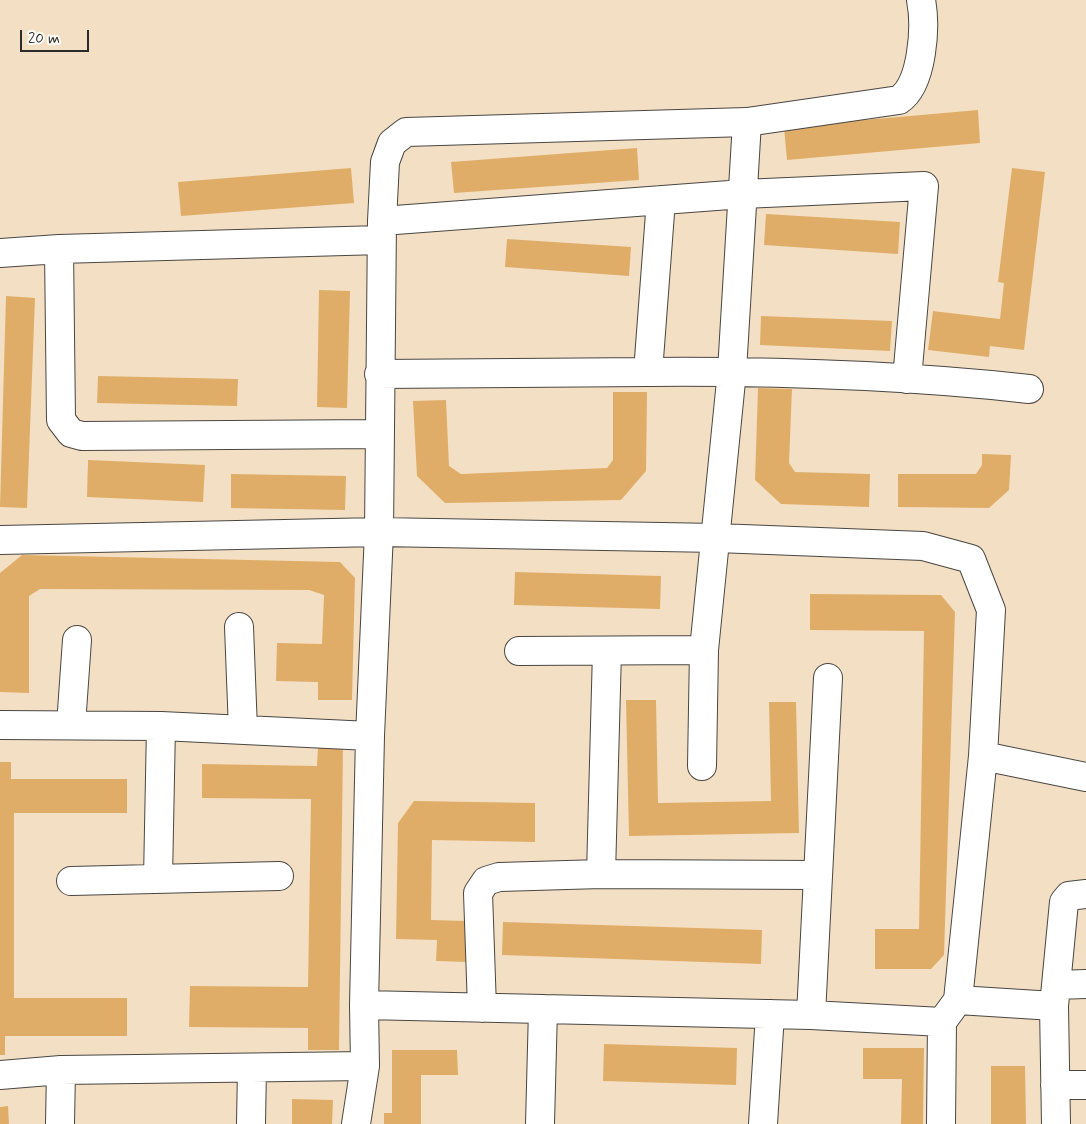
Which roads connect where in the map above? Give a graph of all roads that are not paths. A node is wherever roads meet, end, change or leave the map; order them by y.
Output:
1 (921, 0) edge
2 (746, 122) junction
3 (743, 194) junction
4 (661, 200) junction
5 (382, 231) junction
6 (59, 249) junction
7 (0, 253) edge
8 (732, 371) junction
9 (648, 372) junction
10 (379, 374) junction
11 (907, 379) junction
12 (1029, 389) dead end
13 (378, 434) junction
14 (379, 532) junction
15 (717, 538) junction
16 (0, 540) edge
17 (239, 627) dead end
18 (77, 640) dead end
19 (704, 650) junction
20 (519, 651) dead end
21 (607, 651) junction
22 (828, 678) dead end
23 (0, 725) edge
24 (70, 725) junction
25 (161, 726) junction
26 (243, 730) junction
27 (370, 736) junction
28 (983, 756) junction
29 (702, 766) dead end
30 (1086, 777) edge
31 (601, 874) junction
32 (818, 875) junction
33 (279, 876) dead end
34 (158, 879) junction
35 (71, 881) dead end
36 (1086, 894) edge
37 (1086, 984) edge
38 (1055, 996) junction
39 (958, 1000) junction
40 (364, 1005) junction
41 (482, 1008) junction
42 (543, 1009) junction
43 (770, 1014) junction
44 (811, 1015) junction
45 (942, 1022) junction
46 (365, 1066) junction
47 (252, 1068) junction
48 (61, 1070) junction
49 (0, 1075) edge
50 (1055, 1085) junction
51 (1086, 1085) edge
52 (60, 1124) edge
53 (251, 1124) edge
54 (356, 1124) edge
55 (540, 1124) edge
56 (763, 1124) edge
57 (941, 1124) edge
58 (1056, 1124) edge

1 - 2 street
2 - 3 street
2 - 5 street
3 - 4 street
3 - 8 street
3 - 11 street
4 - 5 street
4 - 9 street
5 - 6 street
5 - 10 street
6 - 7 street
6 - 13 street
8 - 9 street
8 - 11 street
8 - 15 street
9 - 10 street
10 - 13 street
11 - 12 street
13 - 14 street
14 - 15 street
14 - 16 street
14 - 27 street
15 - 19 street
15 - 28 street
17 - 26 street
18 - 24 street
19 - 21 street
19 - 29 street
20 - 21 street
21 - 31 street
22 - 32 street
23 - 24 street
24 - 25 street
25 - 26 street
25 - 34 street
26 - 27 street
27 - 40 street
28 - 30 street
28 - 39 street
31 - 32 street
31 - 41 street
32 - 44 street
33 - 34 street
34 - 35 street
36 - 38 street
37 - 38 street
38 - 39 street
38 - 50 street
39 - 45 street
40 - 41 street
40 - 46 street
41 - 42 street
42 - 43 street
42 - 55 street
43 - 44 street
43 - 56 street
44 - 45 street
45 - 57 street
46 - 47 street
46 - 54 street
47 - 48 street
47 - 53 street
48 - 49 street
48 - 52 street
50 - 51 street
50 - 58 street

